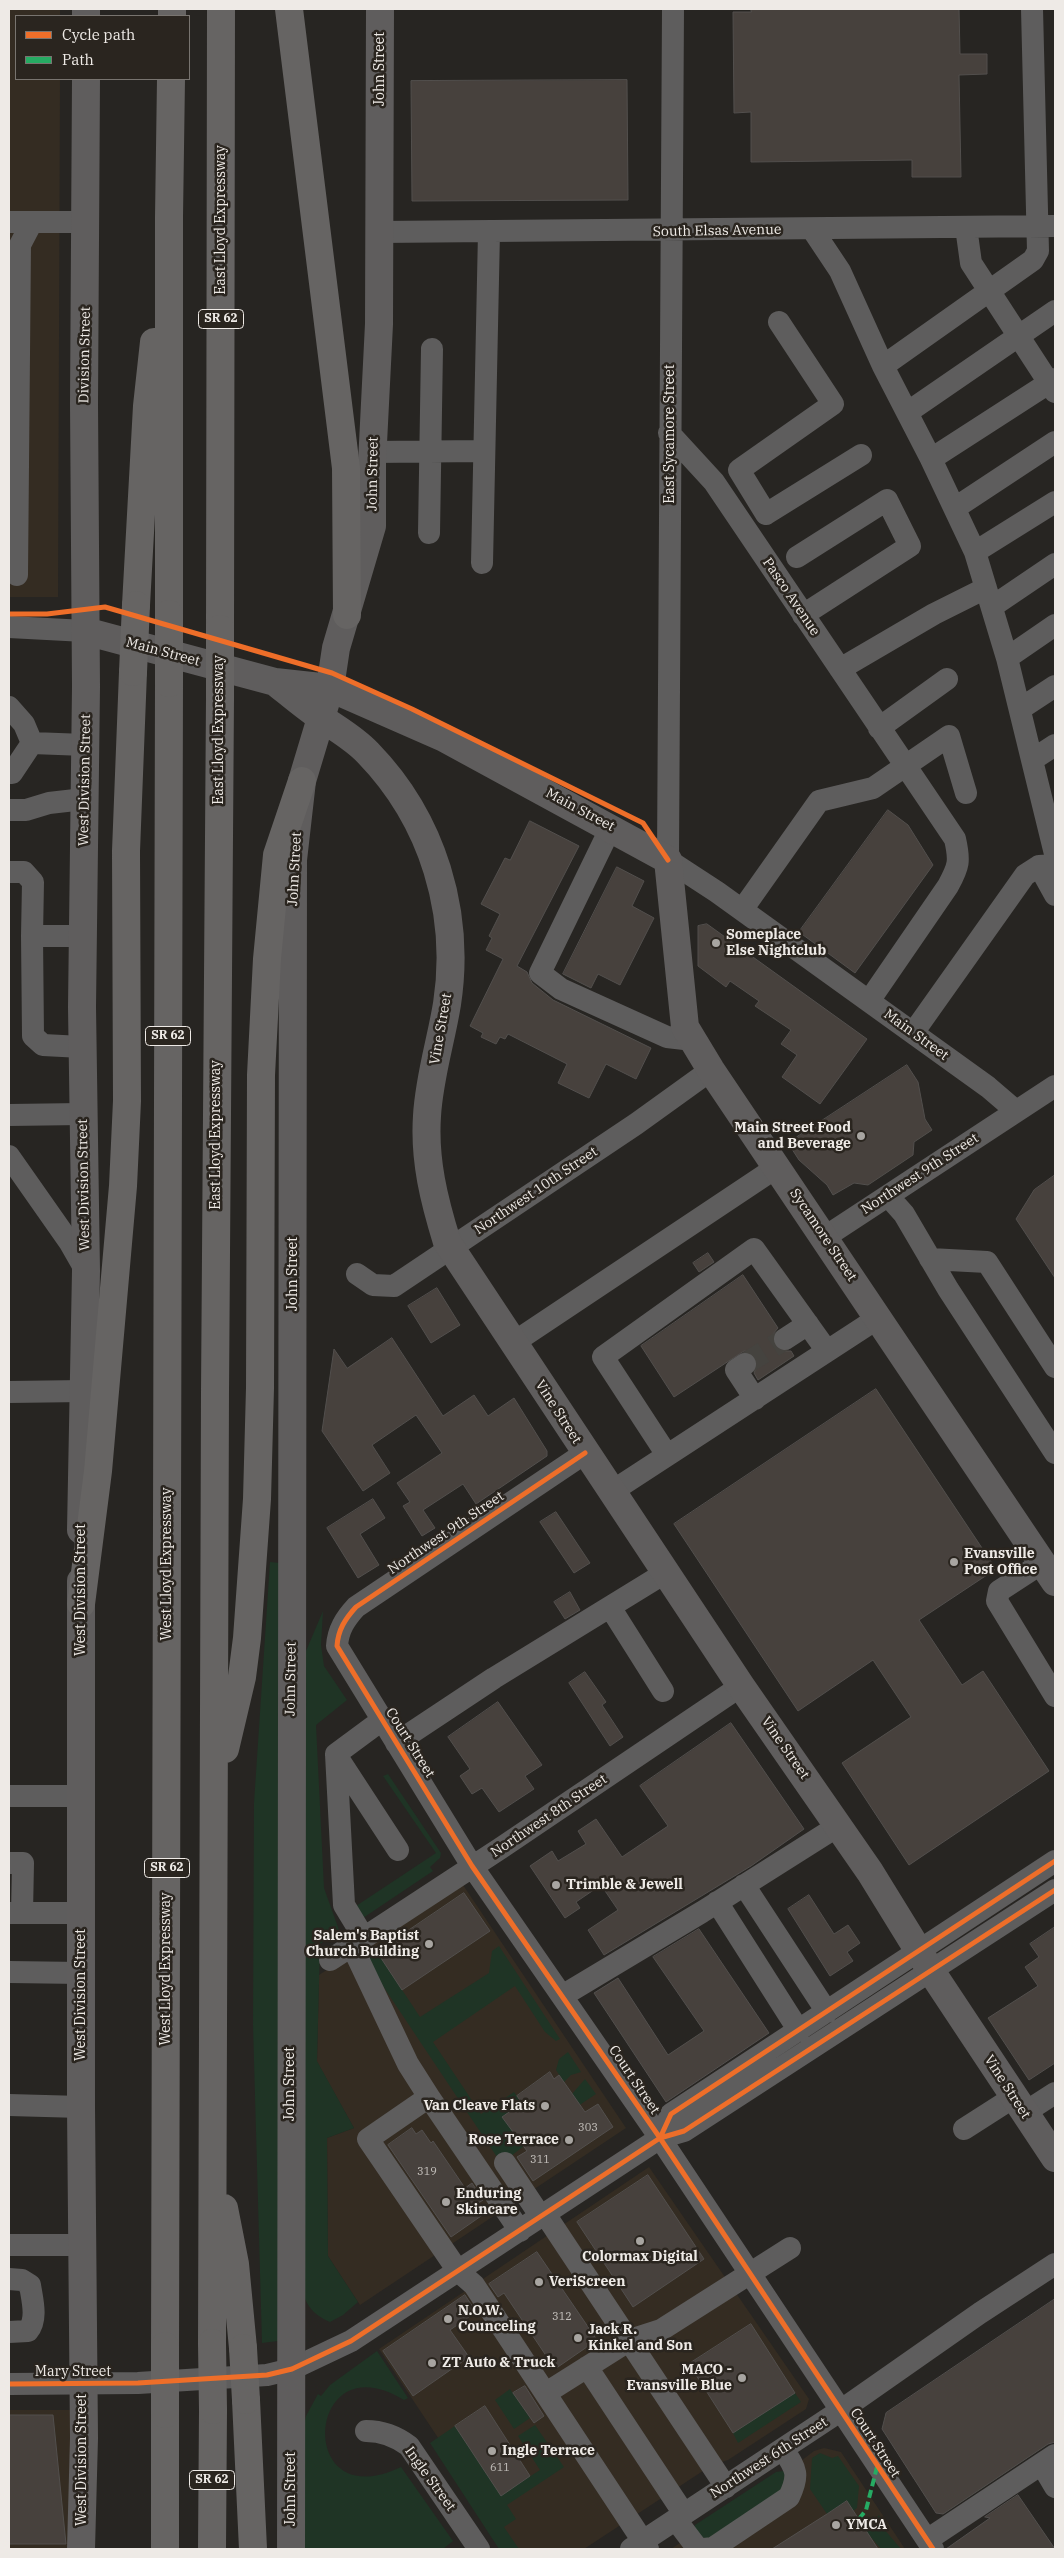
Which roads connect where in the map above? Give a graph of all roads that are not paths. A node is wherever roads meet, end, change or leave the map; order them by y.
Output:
1 (221, 9) edge
2 (289, 9) edge
3 (380, 9) edge
4 (673, 9) edge
5 (1032, 9) edge
6 (86, 80) edge
7 (171, 80) edge
8 (169, 216) junction
9 (9, 222) edge
10 (32, 222) junction
11 (86, 222) junction
12 (1046, 226) edge
13 (966, 227) junction
14 (812, 229) junction
15 (671, 231) junction
16 (380, 232) junction
17 (489, 232) junction
18 (989, 291) junction
19 (1055, 312) edge
20 (779, 322) dead end
21 (1019, 337) junction
22 (432, 350) dead end
23 (883, 366) junction
24 (1053, 385) edge
25 (908, 412) junction
26 (670, 433) junction
27 (1055, 442) edge
28 (484, 451) junction
29 (372, 452) junction
30 (430, 452) junction
31 (861, 455) dead end
32 (931, 459) junction
33 (1055, 502) edge
34 (955, 508) junction
35 (766, 514) junction
36 (746, 529) junction
37 (429, 533) dead end
38 (975, 552) junction
39 (797, 557) dead end
40 (482, 563) dead end
41 (1055, 564) edge
42 (17, 575) dead end
43 (989, 597) junction
44 (803, 614) junction
45 (347, 615) junction
46 (1055, 625) edge
47 (9, 627) edge
48 (85, 631) junction
49 (1007, 658) junction
50 (840, 669) junction
51 (947, 679) dead end
52 (275, 682) junction
53 (1055, 686) edge
54 (330, 688) junction
55 (9, 707) edge
56 (1020, 709) junction
57 (321, 718) junction
58 (879, 728) junction
59 (32, 743) junction
60 (85, 745) junction
61 (1055, 745) edge
62 (1032, 760) junction
63 (905, 767) junction
64 (9, 773) edge
65 (302, 781) junction
66 (966, 793) dead end
67 (84, 799) junction
68 (17, 810) edge
69 (1050, 810) edge
70 (611, 827) junction
71 (668, 860) junction
72 (1050, 862) edge
73 (9, 872) edge
74 (1055, 895) edge
75 (742, 910) junction
76 (32, 936) junction
77 (83, 936) junction
78 (869, 1001) junction
79 (912, 1033) junction
80 (693, 1040) junction
81 (82, 1047) junction
82 (711, 1070) junction
83 (1055, 1086) edge
84 (1016, 1112) junction
85 (82, 1114) junction
86 (9, 1115) edge
87 (9, 1156) edge
88 (777, 1167) junction
89 (888, 1196) junction
90 (825, 1237) junction
91 (450, 1248) junction
92 (930, 1259) junction
93 (86, 1271) junction
94 (357, 1274) dead end
95 (878, 1318) junction
96 (808, 1324) junction
97 (785, 1339) tunnel mouth
98 (512, 1343) junction
99 (827, 1351) junction
100 (746, 1364) dead end
101 (1055, 1367) edge
102 (84, 1390) junction
103 (9, 1392) edge
104 (755, 1399) junction
105 (585, 1453) junction
106 (1055, 1453) edge
107 (667, 1455) junction
108 (611, 1492) junction
109 (1049, 1572) edge
110 (666, 1573) junction
111 (81, 1604) junction
112 (610, 1607) junction
113 (337, 1646) joint
114 (741, 1686) junction
115 (663, 1691) dead end
116 (1055, 1696) edge
117 (382, 1720) junction
118 (396, 1743) junction
119 (336, 1754) junction
120 (214, 1795) junction
121 (9, 1796) edge
122 (80, 1796) junction
123 (838, 1826) junction
124 (398, 1850) dead end
125 (1055, 1862) edge
126 (9, 1863) edge
127 (472, 1866) junction
128 (744, 1885) junction
129 (1055, 1890) edge
130 (717, 1902) junction
131 (15, 1913) edge
132 (81, 1913) junction
133 (358, 1942) junction
134 (330, 1960) dead end
135 (925, 1961) junction
136 (9, 1972) edge
137 (81, 1972) junction
138 (562, 1996) junction
139 (827, 2012) junction
140 (799, 2031) junction
141 (1055, 2093) edge
142 (429, 2097) junction
143 (9, 2105) edge
144 (1019, 2105) junction
145 (81, 2106) junction
146 (964, 2130) dead end
147 (660, 2138) junction
148 (213, 2147) junction
149 (1055, 2158) edge
150 (505, 2163) dead end
151 (543, 2215) junction
152 (520, 2230) junction
153 (9, 2245) edge
154 (81, 2245) junction
155 (790, 2248) dead end
156 (1055, 2264) edge
157 (458, 2271) junction
158 (749, 2272) junction
159 (9, 2279) edge
160 (9, 2332) edge
161 (630, 2340) junction
162 (587, 2367) junction
163 (292, 2369) junction
164 (9, 2384) edge
165 (82, 2384) junction
166 (546, 2393) junction
167 (840, 2411) junction
168 (366, 2431) dead end
169 (783, 2449) junction
170 (1048, 2460) edge
171 (726, 2487) junction
172 (1055, 2488) edge
173 (680, 2517) junction
174 (930, 2544) edge
175 (641, 2546) edge
176 (81, 2549) edge
177 (164, 2549) edge
178 (212, 2549) edge
179 (253, 2549) edge
180 (291, 2549) edge
181 (479, 2549) edge
182 (698, 2549) edge
183 (704, 2549) edge

1 - 120 highway, East Lloyd Expressway / SR 62, bridge
2 - 45 highway
3 - 16 main road, John Street
4 - 15 street, East Sycamore Street
5 - 12 street
6 - 11 main road, Division Street
7 - 8 highway, SR 62
8 - 111 highway, bridge
8 - 177 highway, West Lloyd Expressway / SR 62, bridge
9 - 10 street
10 - 11 street
10 - 42 street
11 - 48 main road, Division Street
12 - 13 street, South Elsas Avenue
12 - 18 street
13 - 14 street, South Elsas Avenue
13 - 18 street
14 - 15 street, South Elsas Avenue
14 - 23 street
15 - 17 street, South Elsas Avenue
15 - 26 street, East Sycamore Street
16 - 17 street, South Elsas Avenue
16 - 29 main road, John Street
17 - 28 street
18 - 21 street
18 - 23 street
19 - 21 street
20 - 35 street
21 - 24 street
21 - 25 street
22 - 30 street
23 - 25 street
24 - 32 street
25 - 32 street
26 - 36 street, Pasco Avenue
26 - 71 street, East Sycamore Street
27 - 34 street
28 - 30 street
28 - 40 street
29 - 30 street
29 - 45 main road, John Street
30 - 37 street
31 - 35 street
32 - 34 street
33 - 38 street
34 - 38 street
35 - 36 street
36 - 44 street, Pasco Avenue
38 - 43 street
39 - 44 street
41 - 43 street
43 - 49 street
43 - 50 street
44 - 50 street, Pasco Avenue
45 - 54 main road, John Street
46 - 49 street
47 - 48 street
48 - 52 main road, Main Street
48 - 60 main road, West Division Street
49 - 56 street
50 - 58 street, Pasco Avenue
51 - 58 street
52 - 54 main road, Main Street
52 - 57 main road, Vine Street
53 - 56 street
54 - 57 main road, John Street
54 - 70 main road, Main Street
55 - 59 street
56 - 62 street
57 - 65 main road, John Street
57 - 91 main road, Vine Street
58 - 63 street, Pasco Avenue
59 - 60 street
59 - 64 street
60 - 67 main road, West Division Street
61 - 62 street
62 - 69 street
63 - 66 street
63 - 75 street
63 - 78 street, Pasco Avenue
65 - 120 highway
65 - 163 main road, John Street
67 - 68 street
67 - 77 main road, West Division Street
69 - 72 street
70 - 71 main road, Main Street
70 - 80 street
71 - 75 street, Main Street
71 - 80 main road, Sycamore Street
72 - 74 street
72 - 79 street
73 - 76 street
75 - 78 street, Main Street
76 - 77 street
76 - 81 street
77 - 81 main road, West Division Street
78 - 79 street, Main Street
79 - 84 street, Main Street
80 - 82 main road, Sycamore Street
81 - 85 main road, West Division Street
82 - 88 main road, Sycamore Street
82 - 91 street, Northwest 10th Street
83 - 84 street, Northwest 9th Street
84 - 89 street, Northwest 9th Street
85 - 86 street
85 - 93 main road, West Division Street
87 - 93 street
88 - 90 main road, Sycamore Street
88 - 98 street
89 - 90 street, Northwest 9th Street
89 - 92 street
90 - 95 main road, Sycamore Street
91 - 94 street, Northwest 10th Street
91 - 98 main road, Vine Street
92 - 101 street
92 - 106 street
93 - 102 main road, West Division Street
95 - 99 street
95 - 109 main road, Sycamore Street
96 - 97 street
96 - 99 street
96 - 107 street
98 - 105 main road, Vine Street
99 - 104 street
100 - 104 street
102 - 103 street
102 - 111 main road, West Division Street
104 - 107 street
105 - 108 main road, Vine Street
105 - 113 street, Northwest 9th Street
107 - 108 street
108 - 110 main road, Vine Street
109 - 116 street
110 - 112 street
110 - 114 main road, Vine Street
111 - 122 main road, West Division Street
112 - 115 street
112 - 118 street
113 - 117 street, Court Street
114 - 123 main road, Vine Street
114 - 127 street, Northwest 8th Street
117 - 118 street, Court Street
117 - 119 street
118 - 127 street, Court Street
119 - 124 street
119 - 133 street
120 - 148 highway, SR 62
121 - 122 street
122 - 132 main road, West Division Street
123 - 128 street
123 - 135 main road, Vine Street
125 - 135 street
126 - 131 street
127 - 133 street, Northwest 8th Street
127 - 138 street, Court Street
128 - 130 street
128 - 139 street
129 - 135 street
130 - 138 street
130 - 140 street
131 - 132 street
132 - 137 main road, West Division Street
133 - 134 street, Northwest 8th Street
133 - 142 street
135 - 139 street
135 - 144 main road, Vine Street
135 - 147 street, Mary Street
136 - 137 street
137 - 145 main road, West Division Street
138 - 147 street, Court Street
139 - 140 street
140 - 147 street
141 - 144 street
142 - 152 street
142 - 157 street
143 - 145 street
144 - 146 street
144 - 149 main road, Vine Street
145 - 154 main road, West Division Street
147 - 151 street, Mary Street
147 - 158 street, Court Street
148 - 178 highway, SR 62, bridge
148 - 179 highway, bridge
150 - 151 street
151 - 152 street, Mary Street
151 - 161 street
152 - 157 street, Mary Street
153 - 154 street
154 - 165 main road, West Division Street
155 - 158 street
156 - 167 street, Northwest 6th Street
157 - 163 street, Mary Street
157 - 166 street
158 - 161 street
158 - 167 street, Court Street
159 - 160 street
161 - 162 street
161 - 171 street
162 - 166 street
162 - 173 street
163 - 165 street, Mary Street
163 - 180 main road, John Street
164 - 165 street, Mary Street
165 - 176 main road, West Division Street
166 - 175 street
167 - 169 street, Northwest 6th Street
167 - 174 street, Court Street
168 - 181 street, Ingle Street
169 - 171 street, Northwest 6th Street
169 - 183 street
170 - 172 street
170 - 174 street
171 - 173 street, Northwest 6th Street
173 - 175 street, Northwest 6th Street
173 - 182 street

